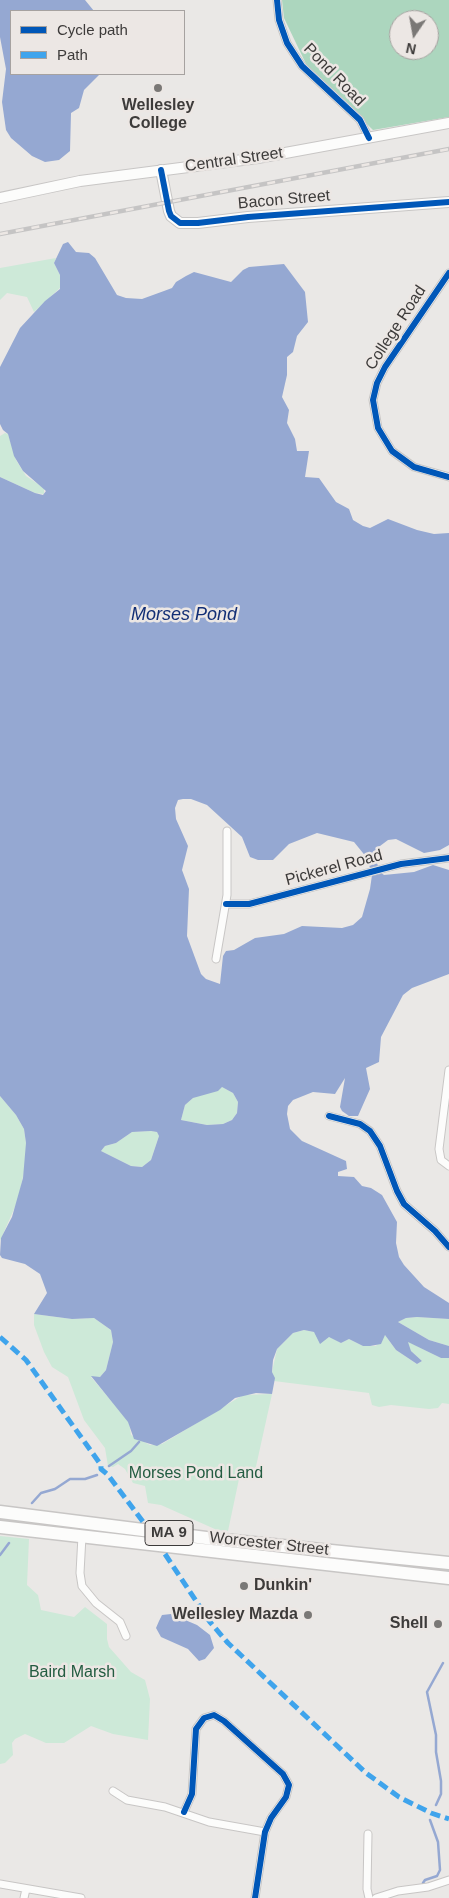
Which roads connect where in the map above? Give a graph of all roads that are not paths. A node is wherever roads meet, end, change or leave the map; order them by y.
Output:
1 (278, 0) edge
2 (449, 122) edge
3 (369, 138) junction
4 (161, 170) junction
5 (0, 198) edge
6 (449, 202) edge
7 (449, 273) edge
8 (449, 477) edge
9 (227, 831) dead end
10 (449, 858) edge
11 (226, 904) junction
12 (216, 959) dead end
13 (449, 1070) edge
14 (447, 1087) edge
15 (329, 1116) dead end
16 (449, 1166) edge
17 (449, 1247) edge
18 (0, 1512) edge
19 (0, 1527) edge
20 (82, 1536) junction
21 (449, 1563) edge
22 (449, 1578) edge
23 (126, 1636) dead end
24 (113, 1791) dead end
25 (184, 1812) junction
26 (265, 1832) junction
27 (368, 1834) dead end
28 (449, 1880) edge
29 (0, 1884) edge
30 (26, 1888) junction
31 (24, 1898) edge
32 (81, 1898) edge
33 (255, 1898) edge
34 (369, 1898) edge
35 (376, 1898) edge

1 - 3 street, Pond Road
2 - 3 main road, Central Street
3 - 4 main road, Central Street
4 - 5 main road, Central Street
4 - 6 main road, Bacon Street
7 - 8 street, College Road
9 - 11 street
10 - 11 street, Pickerel Road
11 - 12 street
13 - 14 street
14 - 16 street
15 - 17 street
18 - 21 highway, Worcester Street / MA 9
19 - 20 highway, Worcester Street / MA 9
20 - 22 highway, Worcester Street / MA 9
20 - 23 street
24 - 25 street
25 - 26 street
25 - 26 street
26 - 33 street
27 - 34 street
28 - 35 street
29 - 30 street
30 - 31 street
30 - 32 street

